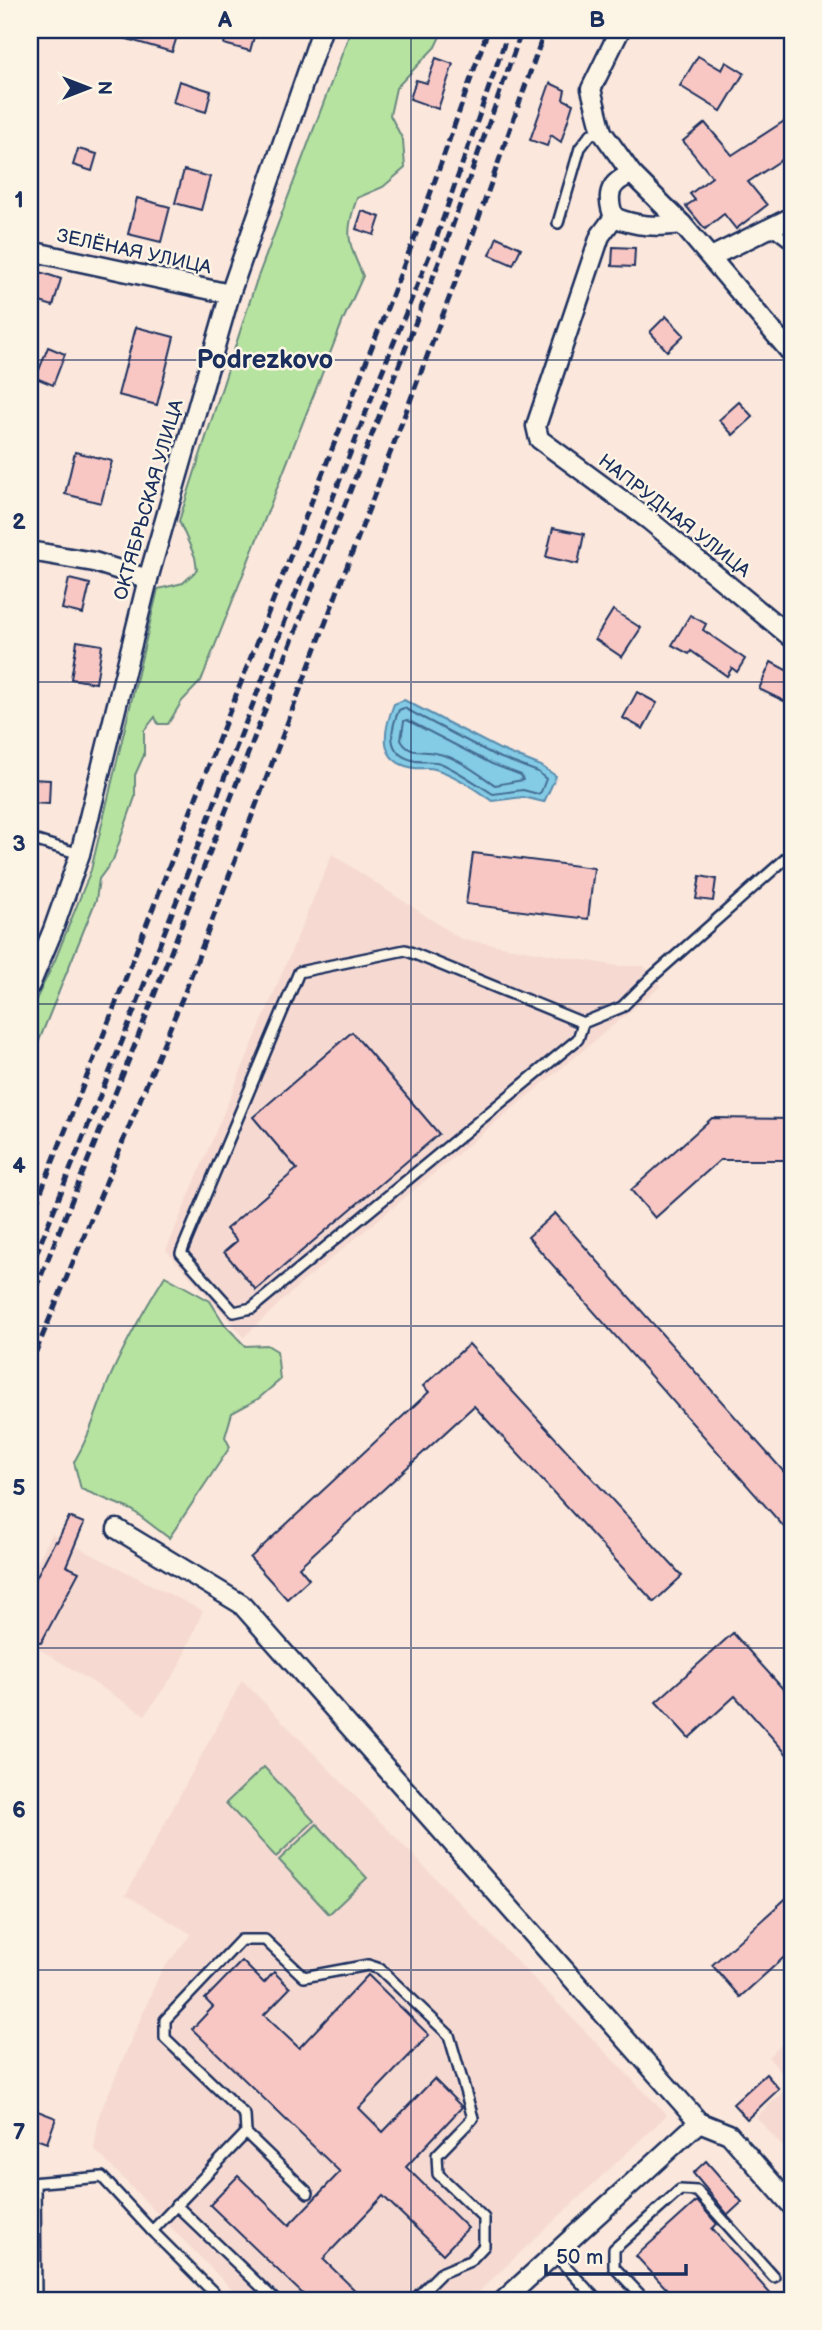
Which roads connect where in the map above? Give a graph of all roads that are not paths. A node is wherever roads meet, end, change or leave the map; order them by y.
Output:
1 (323, 30) edge
2 (620, 30) edge
3 (603, 132) junction
4 (632, 174) junction
5 (614, 217) junction
6 (792, 217) edge
7 (558, 223) dead end
8 (682, 224) junction
9 (771, 228) junction
10 (792, 244) edge
11 (30, 251) edge
12 (711, 257) junction
13 (230, 294) junction
14 (792, 354) edge
15 (30, 551) edge
16 (148, 579) junction
17 (792, 638) edge
18 (30, 839) edge
19 (792, 853) edge
20 (80, 854) junction
21 (30, 985) edge
22 (583, 1023) junction
23 (117, 1529) dead end
24 (699, 2122) junction
25 (246, 2133) junction
26 (32, 2183) edge
27 (308, 2193) dead end
28 (176, 2206) junction
29 (792, 2206) edge
30 (152, 2231) junction
31 (554, 2254) junction
32 (774, 2277) dead end
33 (32, 2285) edge
34 (36, 2300) edge
35 (221, 2300) edge
36 (275, 2300) edge
37 (414, 2300) edge
38 (504, 2300) edge
39 (597, 2300) edge
40 (645, 2300) edge

1 - 13 street, ОКТЯБРЬСКАЯ УЛИЦА
2 - 3 street
3 - 4 street
3 - 7 lane
4 - 5 street
4 - 8 street
5 - 8 street
5 - 17 street, НАПРУДНАЯ УЛИЦА
6 - 9 street
8 - 12 street
9 - 10 lane
9 - 12 street
11 - 13 street, ЗЕЛЁНАЯ УЛИЦА
12 - 14 street
13 - 16 street, ОКТЯБРЬСКАЯ УЛИЦА
15 - 16 street
16 - 20 street, ОКТЯБРЬСКАЯ УЛИЦА
18 - 20 lane
19 - 22 lane
20 - 21 street, ОКТЯБРЬСКАЯ УЛИЦА
22 - 22 lane
23 - 24 street
24 - 29 street
24 - 31 street
25 - 27 lane
25 - 28 lane
25 - 37 lane
26 - 30 lane
26 - 33 lane
28 - 30 lane
28 - 36 lane
30 - 35 lane
31 - 38 street
31 - 39 lane
32 - 40 lane
33 - 34 lane

